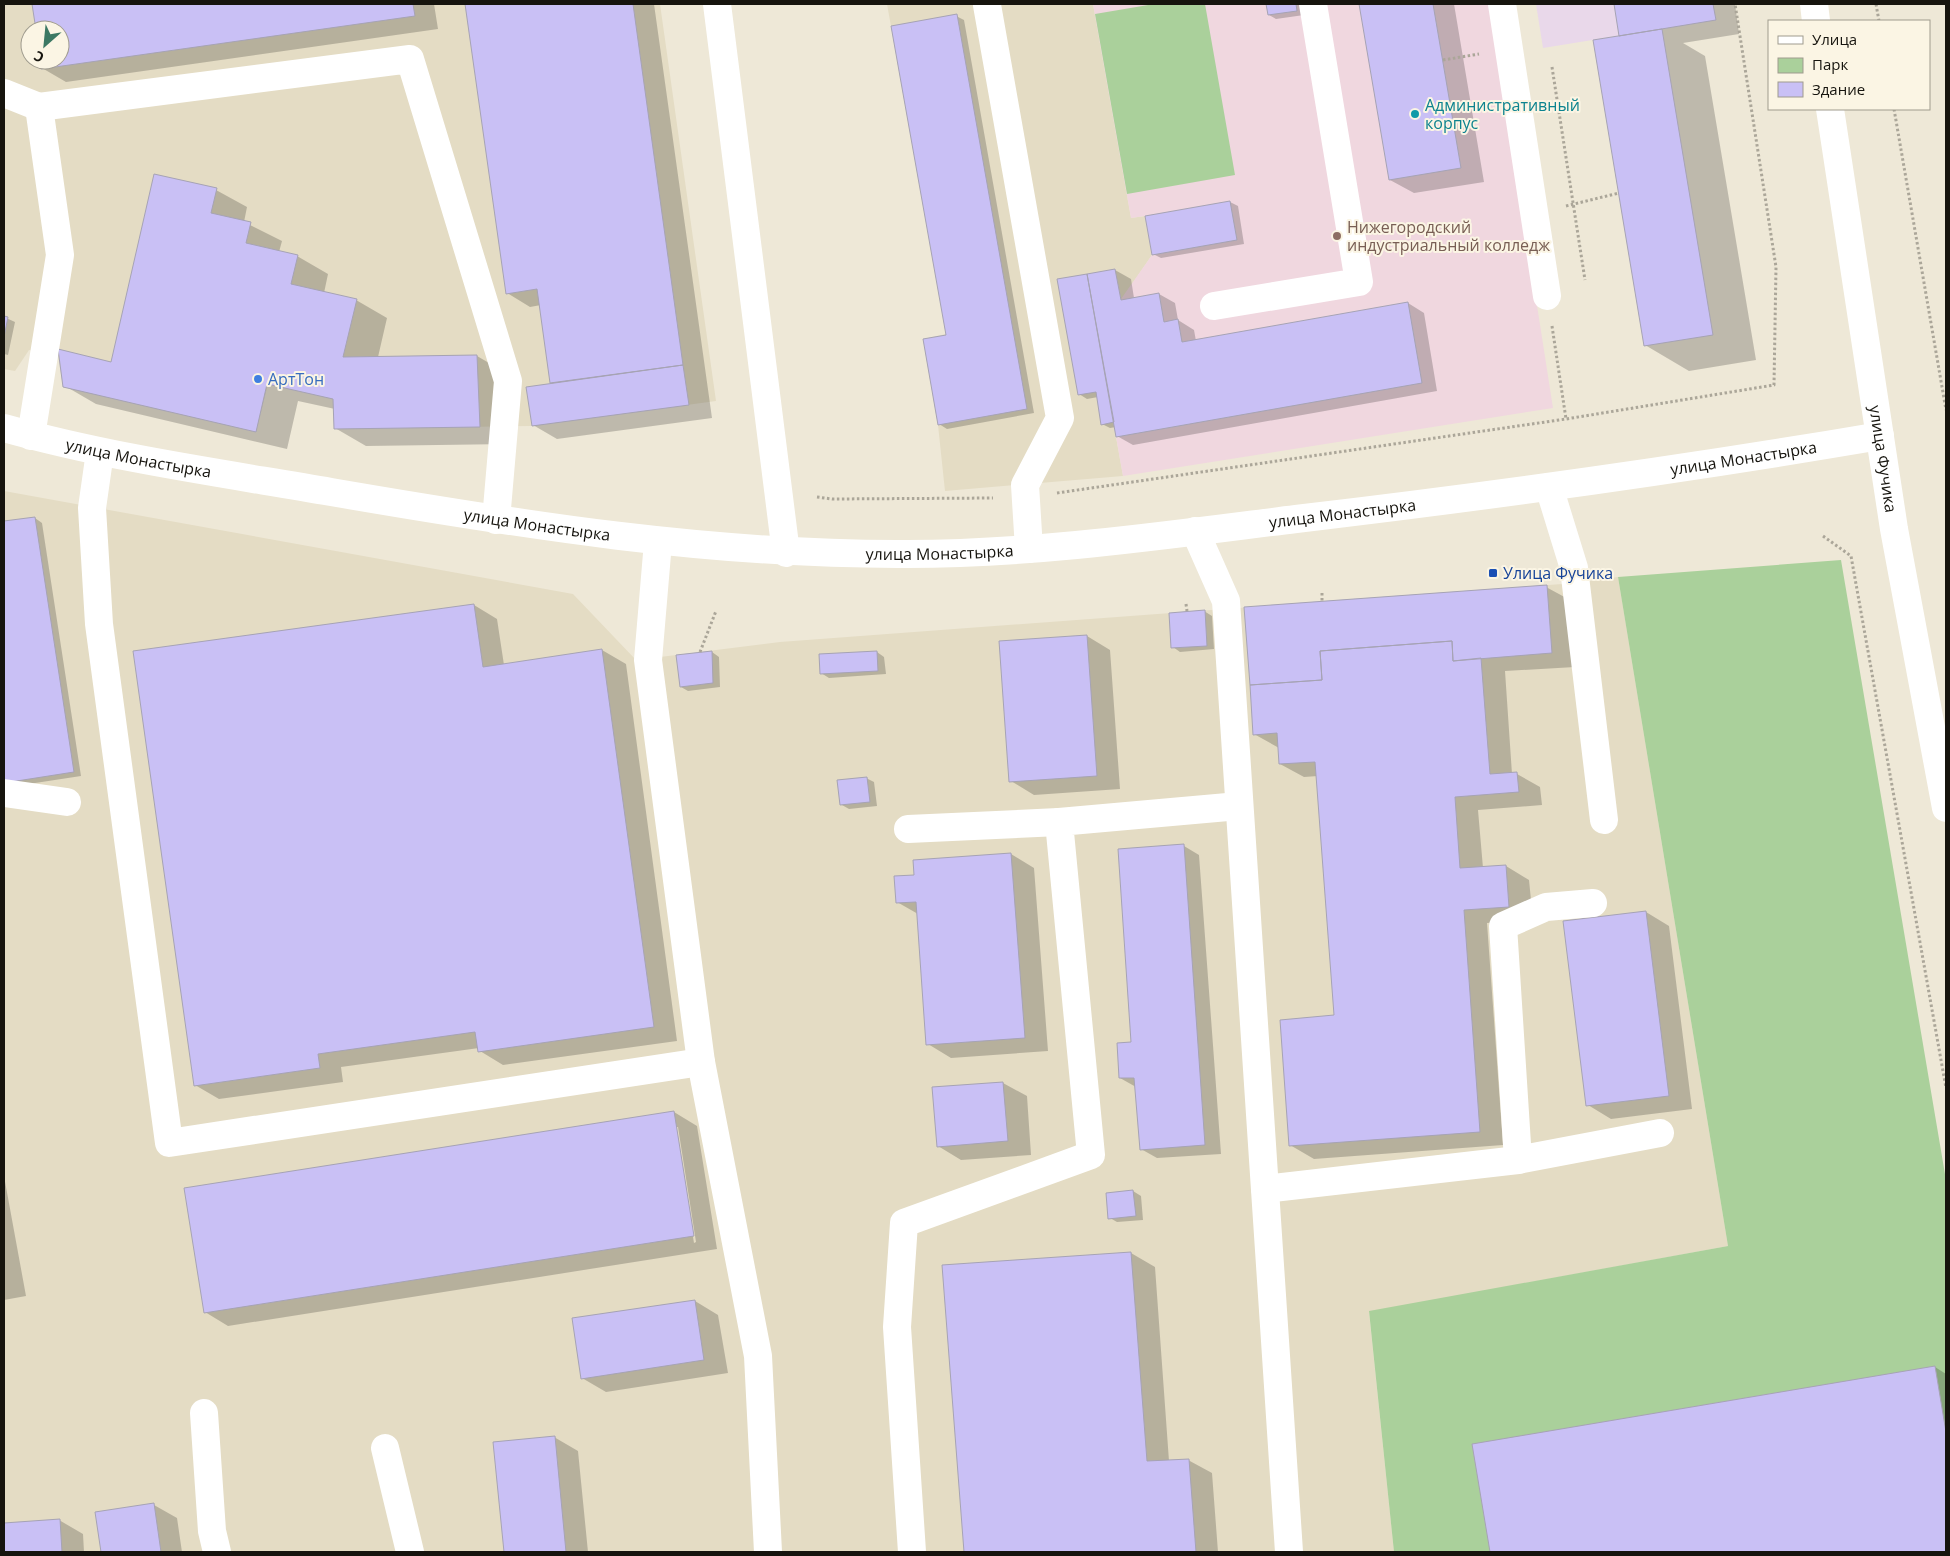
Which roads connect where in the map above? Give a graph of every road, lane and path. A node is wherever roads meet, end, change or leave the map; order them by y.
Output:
1 (717, 4) edge
2 (1313, 4) edge
3 (1502, 4) edge
4 (1735, 4) edge
5 (1814, 4) edge
6 (1876, 4) edge
7 (987, 5) edge
8 (1816, 20) edge
9 (1879, 20) edge
10 (1483, 53) dead end
11 (1443, 60) dead end
12 (1552, 67) dead end
13 (4, 92) edge
14 (39, 107) junction
15 (1830, 110) edge
16 (1894, 110) edge
17 (1619, 193) dead end
18 (1574, 205) junction
19 (1535, 214) junction
20 (1585, 280) dead end
21 (1547, 296) joint
22 (1214, 306) dead end
23 (1946, 410) edge
24 (1566, 419) junction
25 (4, 428) edge
26 (31, 436) junction
27 (1880, 436) junction
28 (100, 452) junction
29 (1549, 487) junction
30 (817, 497) dead end
31 (1025, 498) junction
32 (496, 520) junction
33 (1196, 532) junction
34 (1823, 536) dead end
35 (658, 542) junction
36 (1029, 549) junction
37 (786, 553) junction
38 (1322, 593) dead end
39 (1322, 602) dead end
40 (1186, 604) dead end
41 (716, 610) dead end
42 (1187, 611) dead end
43 (700, 652) dead end
44 (1942, 764) edge
45 (4, 793) edge
46 (67, 802) dead end
47 (1239, 806) junction
48 (1946, 808) edge
49 (1604, 820) dead end
50 (1059, 822) junction
51 (908, 829) dead end
52 (1593, 903) dead end
53 (701, 1062) junction
54 (1946, 1088) edge
55 (1660, 1133) dead end
56 (1518, 1160) junction
57 (1265, 1190) junction
58 (204, 1414) dead end
59 (385, 1448) dead end
60 (218, 1552) edge
61 (410, 1552) edge
62 (768, 1552) edge
63 (912, 1552) edge
64 (1289, 1552) edge

1 - 37 street
2 - 22 street
3 - 19 street
4 - 24 path
5 - 8 street
6 - 9 path
7 - 31 street
10 - 11 path
12 - 18 path
13 - 14 street
14 - 26 street
14 - 32 street
15 - 27 street, улица Фучика
16 - 23 path
17 - 18 path
18 - 19 path
18 - 20 path
19 - 21 street
21 - 24 path
24 - 31 path
25 - 26 street, улица Монастырка
26 - 28 street, улица Монастырка
27 - 29 street, улица Монастырка
27 - 44 street, улица Фучика
28 - 32 street, улица Монастырка
28 - 53 street
29 - 33 street, улица Монастырка
29 - 49 street
30 - 31 path
31 - 36 street
32 - 35 street, улица Монастырка
33 - 36 street, улица Монастырка
33 - 47 street
34 - 54 path
35 - 37 street, улица Монастырка
35 - 53 street
36 - 37 street, улица Монастырка
38 - 39 path
40 - 42 path
41 - 43 path
44 - 48 street, улица Фучика
45 - 46 street
47 - 50 street
47 - 57 street
50 - 51 street
50 - 63 street
52 - 56 street
53 - 62 street
55 - 56 street
56 - 57 street
57 - 64 street
58 - 60 street
59 - 61 street

